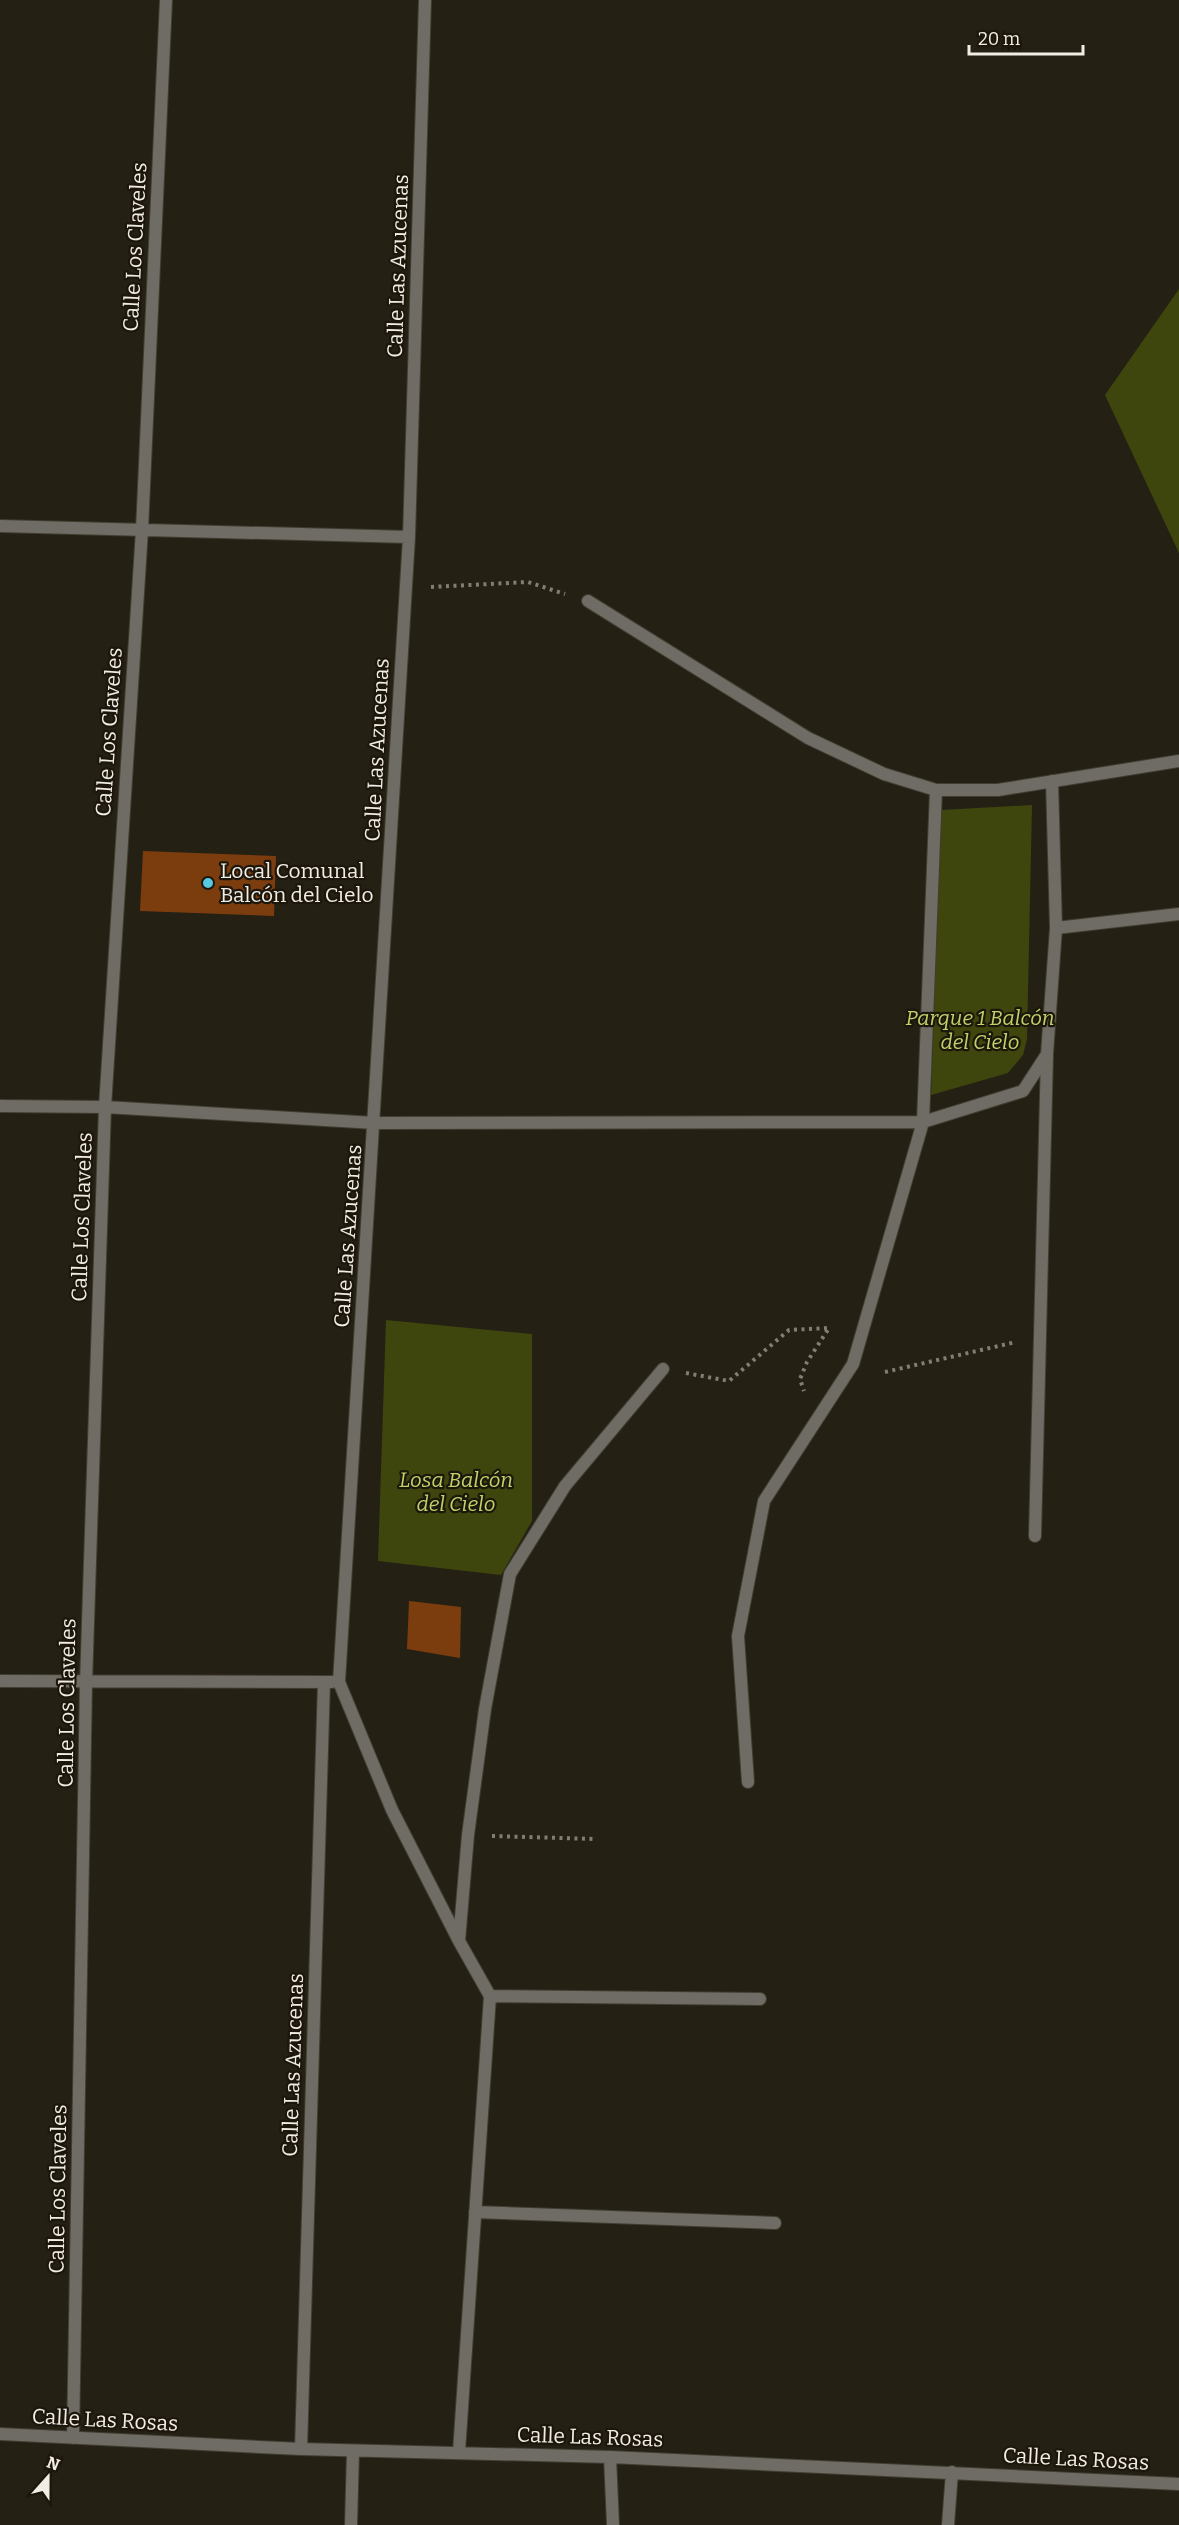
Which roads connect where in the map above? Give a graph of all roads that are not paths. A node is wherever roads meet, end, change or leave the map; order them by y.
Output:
1 (166, 0) edge
2 (425, 0) edge
3 (0, 526) edge
4 (142, 530) junction
5 (409, 537) junction
6 (588, 601) road end
7 (1179, 760) edge
8 (1052, 781) junction
9 (936, 790) junction
10 (1179, 914) edge
11 (1056, 928) junction
12 (1047, 1054) junction
13 (0, 1106) edge
14 (105, 1107) junction
15 (923, 1122) junction
16 (375, 1123) junction
17 (663, 1369) road end
18 (1035, 1536) dead end
19 (0, 1681) edge
20 (324, 1682) junction
21 (339, 1682) junction
22 (86, 1683) junction
23 (748, 1782) dead end
24 (459, 1941) junction
25 (489, 1996) junction
26 (760, 1999) dead end
27 (475, 2212) junction
28 (775, 2223) dead end
29 (0, 2434) edge
30 (73, 2438) junction
31 (301, 2449) junction
32 (353, 2451) junction
33 (459, 2452) junction
34 (610, 2457) junction
35 (952, 2472) junction
36 (1179, 2484) edge
37 (351, 2525) edge
38 (612, 2525) edge
39 (948, 2525) edge

1 - 4 street, Calle Los Claveles
2 - 5 street, Calle Las Azucenas
3 - 4 street
4 - 5 street
4 - 14 street, Calle Los Claveles
5 - 16 street, Calle Las Azucenas
6 - 9 street
7 - 8 street
8 - 9 street
8 - 11 street
9 - 15 street
10 - 11 street
11 - 12 street
12 - 15 street
12 - 18 street
13 - 14 street
14 - 16 street
14 - 22 street, Calle Los Claveles
15 - 16 street
15 - 23 street
16 - 21 street, Calle Las Azucenas
17 - 24 street
19 - 22 street
20 - 21 street
20 - 22 street
20 - 31 street, Calle Las Azucenas
21 - 24 street
22 - 30 street, Calle Los Claveles
24 - 25 street
25 - 26 street
25 - 27 street
27 - 28 street
27 - 33 street
29 - 30 street, Calle Las Rosas
30 - 31 street, Calle Las Rosas
31 - 32 street, Calle Las Rosas
32 - 33 street, Calle Las Rosas
32 - 37 street
33 - 34 street, Calle Las Rosas
34 - 35 street, Calle Las Rosas
34 - 38 street
35 - 36 street, Calle Las Rosas
35 - 39 street

